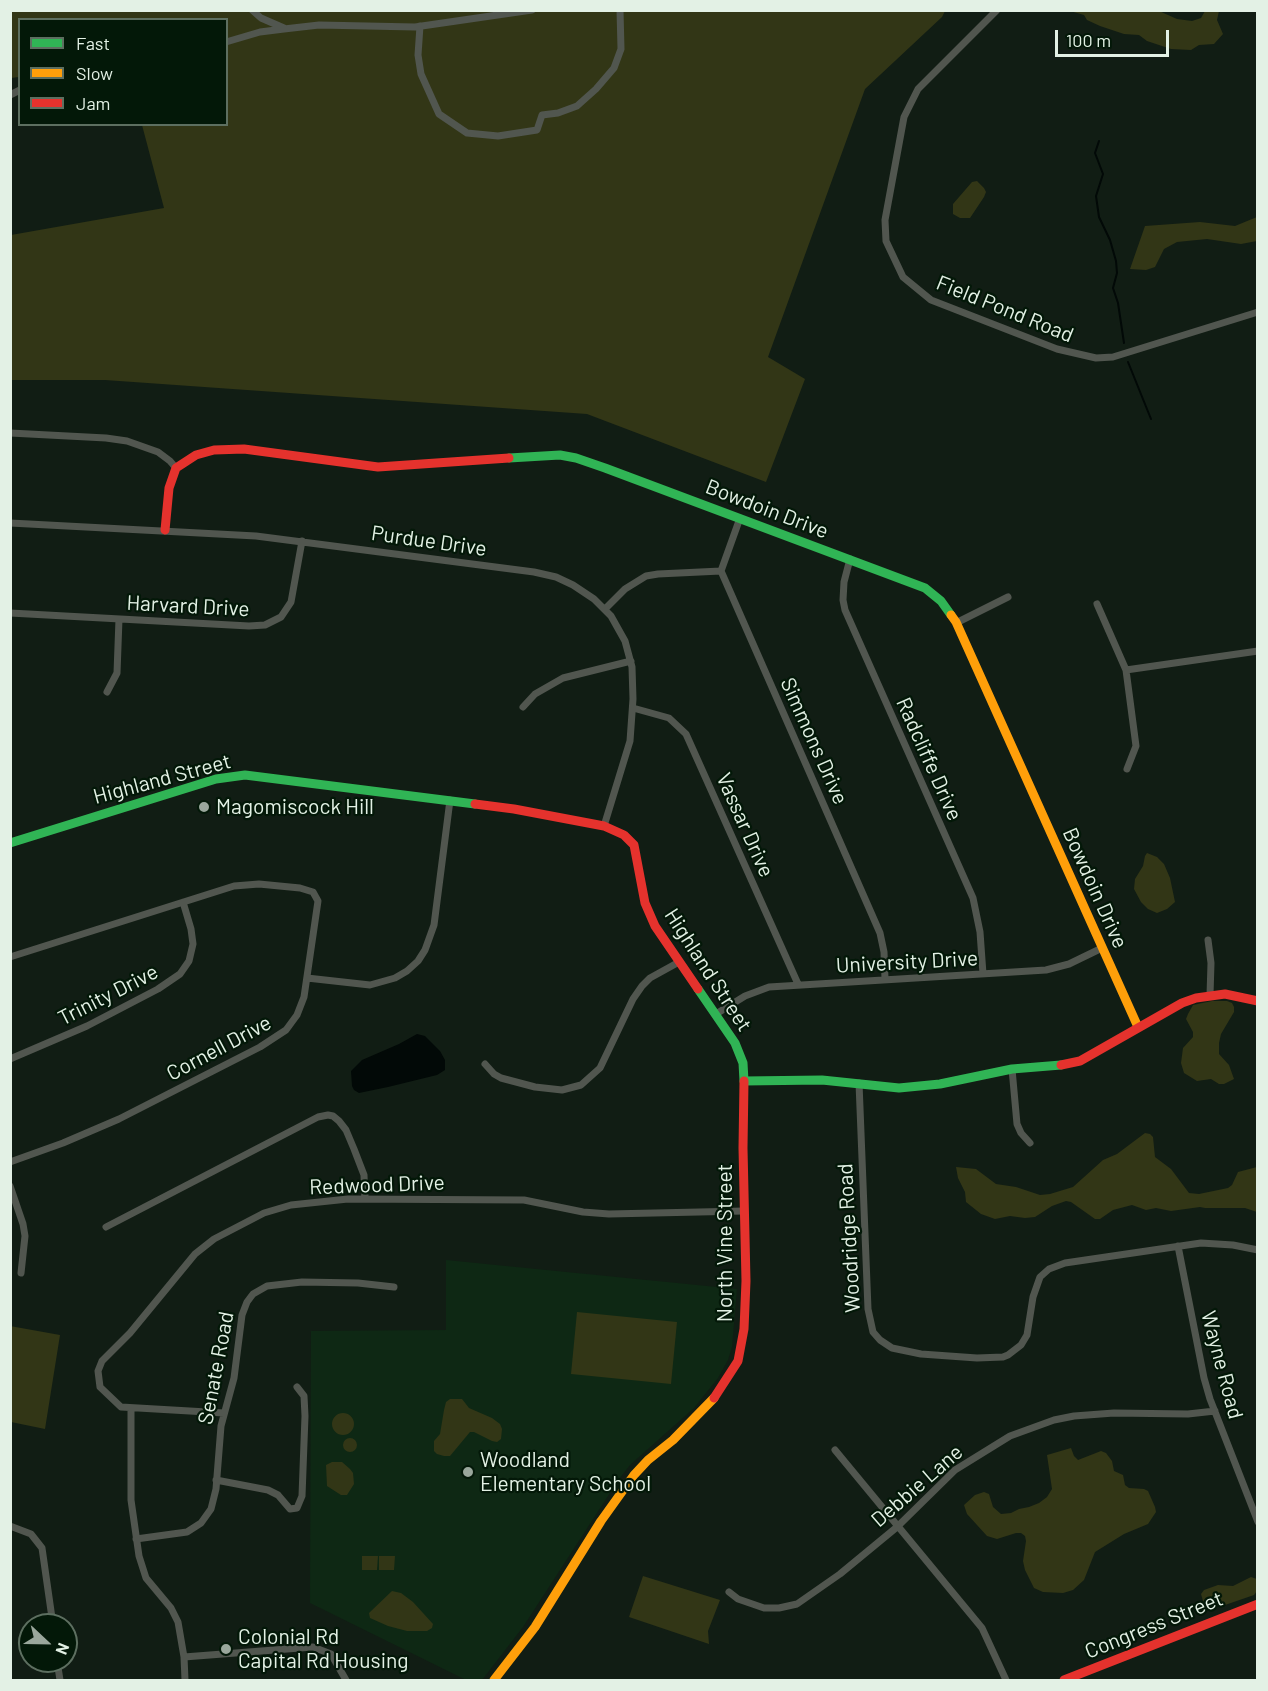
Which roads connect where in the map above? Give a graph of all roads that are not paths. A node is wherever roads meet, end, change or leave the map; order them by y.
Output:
1 (252, 10) edge
2 (532, 10) edge
3 (620, 10) edge
4 (997, 10) edge
5 (261, 18) junction
6 (420, 26) junction
7 (284, 28) junction
8 (260, 32) junction
9 (228, 41) edge
10 (1257, 312) edge
11 (10, 433) edge
12 (176, 468) junction
13 (740, 518) junction
14 (10, 523) edge
15 (165, 530) junction
16 (302, 541) junction
17 (850, 559) junction
18 (721, 571) junction
19 (1008, 597) dead end
20 (1097, 604) dead end
21 (605, 609) junction
22 (10, 613) edge
23 (119, 619) junction
24 (956, 623) junction
25 (1257, 651) edge
26 (631, 661) junction
27 (1126, 670) junction
28 (107, 692) dead end
29 (523, 707) dead end
30 (633, 708) junction
31 (1127, 770) dead end
32 (450, 801) junction
33 (604, 826) junction
34 (10, 843) edge
35 (183, 902) junction
36 (1208, 939) dead end
37 (1102, 948) junction
38 (10, 957) edge
39 (679, 962) junction
40 (983, 974) junction
41 (307, 978) junction
42 (885, 979) junction
43 (798, 984) junction
44 (1210, 995) junction
45 (1257, 1001) edge
46 (716, 1014) junction
47 (1138, 1027) junction
48 (10, 1059) edge
49 (485, 1064) dead end
50 (1012, 1069) junction
51 (744, 1081) junction
52 (860, 1083) junction
53 (1030, 1143) dead end
54 (10, 1162) edge
55 (10, 1186) edge
56 (365, 1199) junction
57 (744, 1210) junction
58 (106, 1227) dead end
59 (1178, 1246) junction
60 (1257, 1250) edge
61 (21, 1273) dead end
62 (394, 1287) dead end
63 (297, 1387) dead end
64 (131, 1408) junction
65 (1215, 1412) junction
66 (224, 1413) junction
67 (835, 1450) dead end
68 (216, 1480) junction
69 (1257, 1522) edge
70 (10, 1526) edge
71 (897, 1527) junction
72 (136, 1539) junction
73 (729, 1592) dead end
74 (1257, 1604) edge
75 (51, 1613) edge
76 (184, 1657) junction
77 (185, 1680) edge
78 (346, 1680) edge
79 (494, 1680) edge
80 (1006, 1680) edge
81 (1064, 1680) edge

1 - 5 street
2 - 6 street
3 - 6 street
4 - 10 street, Field Pond Road
5 - 7 street
5 - 8 street
6 - 7 street
7 - 8 street
8 - 9 street
11 - 12 street
12 - 13 street, Bowdoin Drive
12 - 15 street
13 - 17 street, Bowdoin Drive
13 - 18 street
14 - 15 street, Purdue Drive
15 - 16 street, Purdue Drive
16 - 21 street, Purdue Drive
16 - 23 street, Harvard Drive
17 - 24 street, Bowdoin Drive
17 - 40 street, Radcliffe Drive
18 - 21 street
18 - 42 street, Simmons Drive
19 - 24 street
20 - 27 street
21 - 26 street, Purdue Drive
22 - 23 street, Harvard Drive
23 - 28 street
24 - 37 street, Bowdoin Drive
25 - 27 street
26 - 29 street
26 - 30 street, Purdue Drive
27 - 31 street
30 - 33 street, Purdue Drive
30 - 43 street, Vassar Drive
32 - 33 street, Highland Street
32 - 34 street, Highland Street
32 - 41 street
33 - 39 street, Highland Street
35 - 38 street
35 - 41 street, Cornell Drive
35 - 48 street, Trinity Drive
36 - 44 street
37 - 40 street, University Drive
37 - 47 street, Bowdoin Drive
39 - 46 street, Highland Street
39 - 49 street
40 - 42 street, University Drive
41 - 54 street, Cornell Drive
42 - 43 street, University Drive
43 - 46 street, University Drive
44 - 45 street
44 - 47 street
46 - 51 street, Highland Street
47 - 50 street
50 - 52 street
50 - 53 street
51 - 52 street
51 - 57 street, North Vine Street
52 - 59 street, Woodridge Road
55 - 61 street
56 - 57 street, Redwood Drive
56 - 58 street
56 - 64 street, Redwood Drive
57 - 79 street, North Vine Street
59 - 60 street, Woodridge Road
59 - 65 street, Wayne Road
62 - 66 street, Senate Road
63 - 68 street
64 - 66 street
64 - 72 street
65 - 69 street, Wayne Road
65 - 71 street, Debbie Lane
66 - 68 street, Senate Road
67 - 71 street
68 - 72 street, Senate Road
70 - 75 street
71 - 73 street, Debbie Lane
71 - 80 street
72 - 76 street
74 - 81 street, Congress Street
76 - 77 street
76 - 78 street

